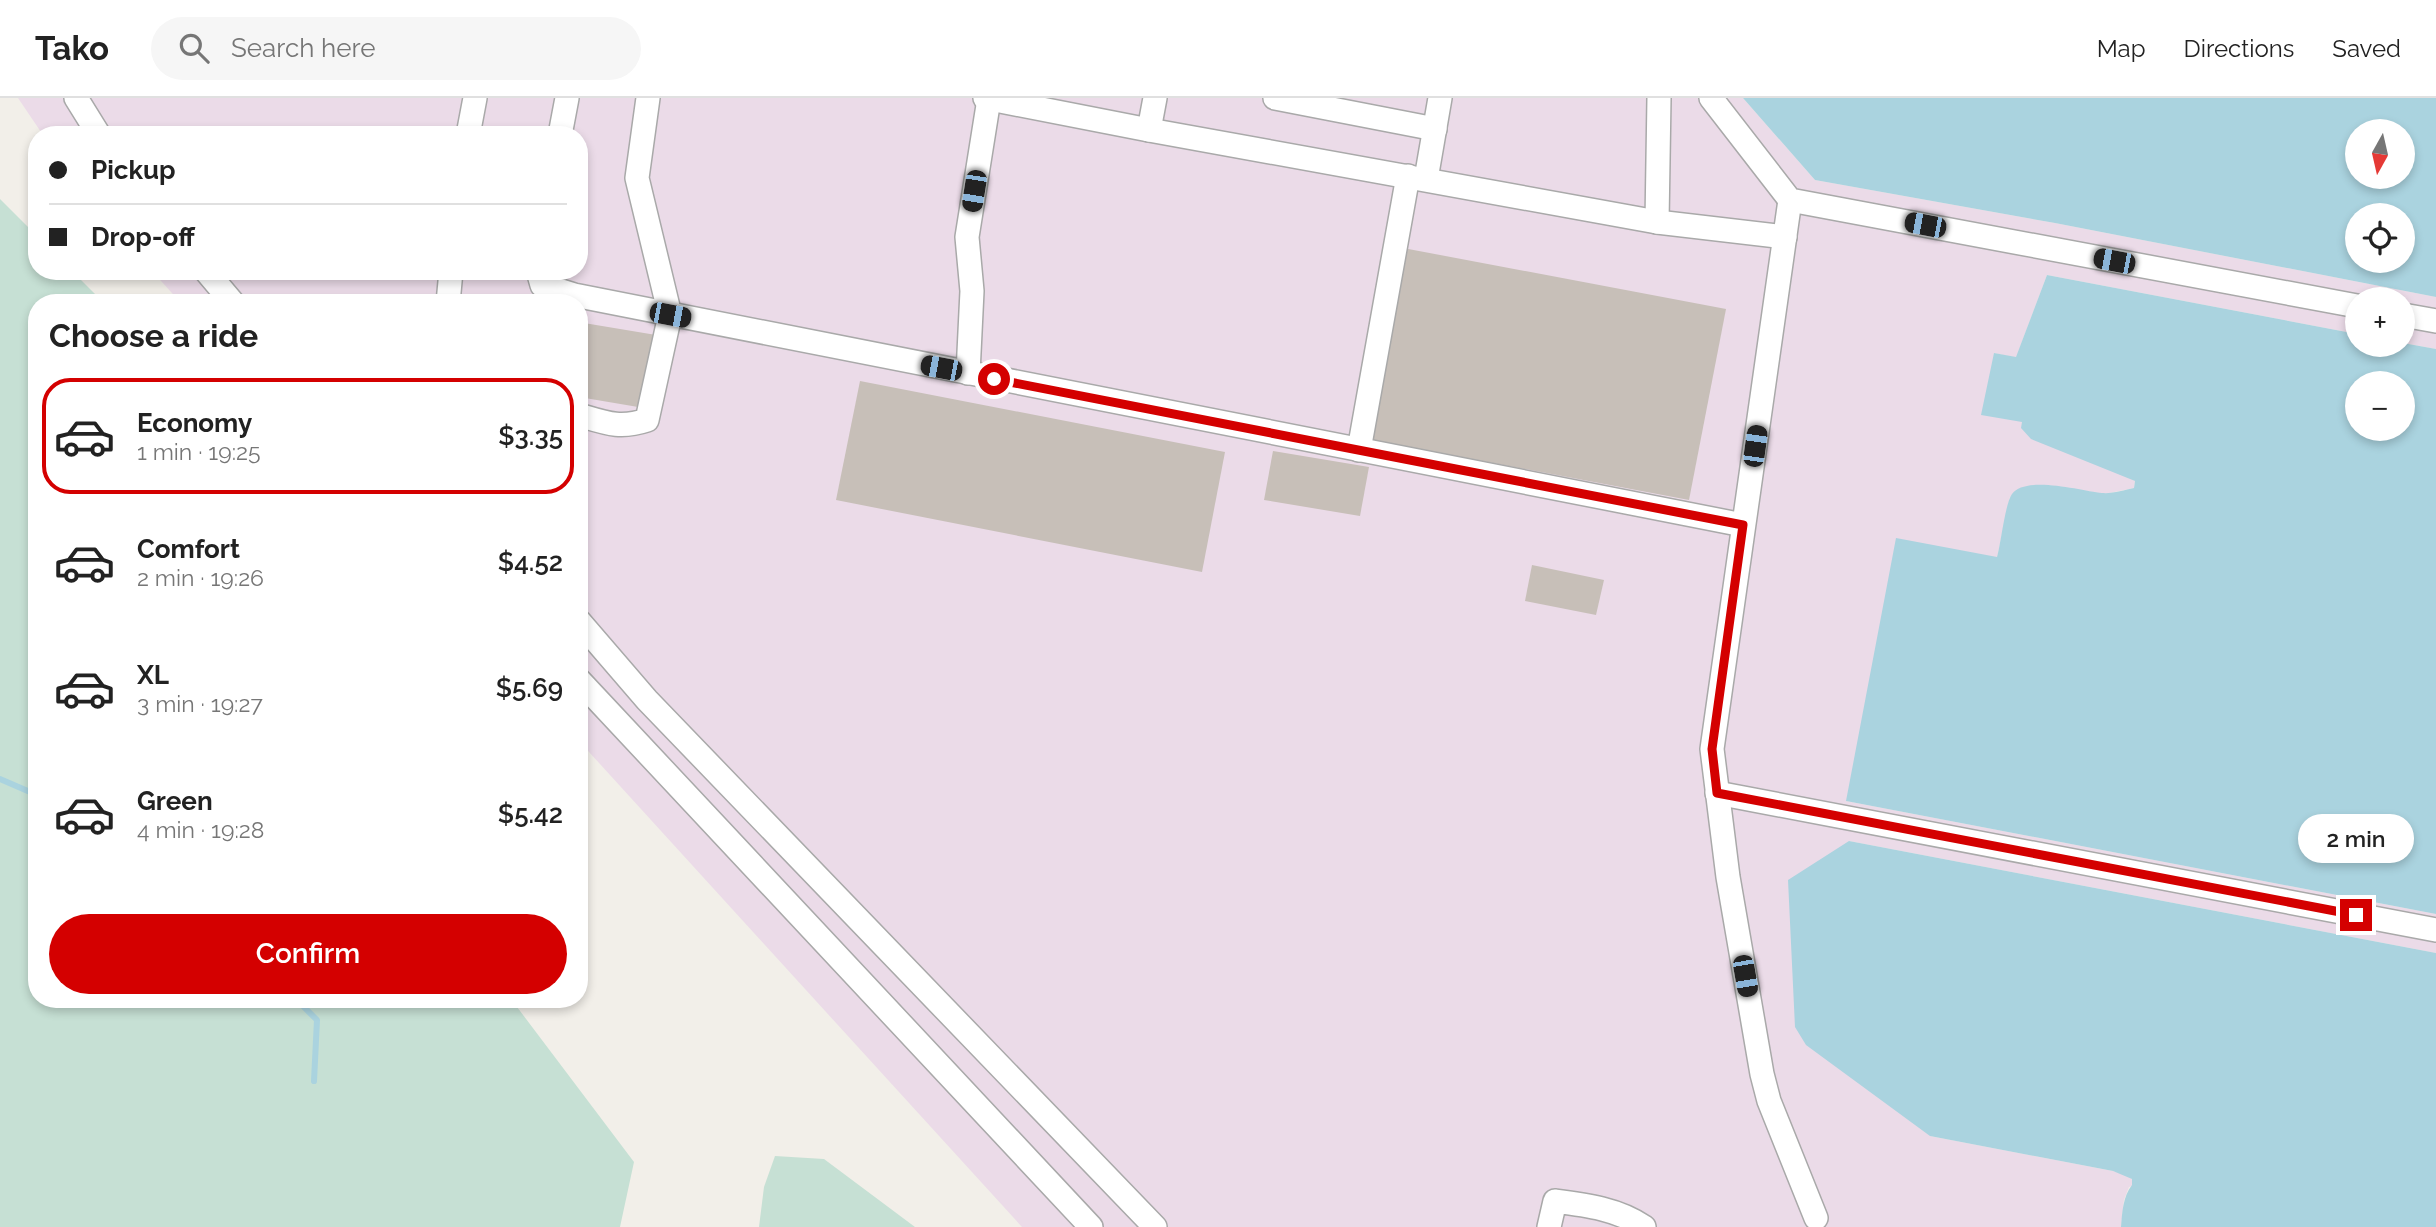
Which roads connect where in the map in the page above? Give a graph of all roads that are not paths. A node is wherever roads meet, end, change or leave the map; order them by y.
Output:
1 (76, 98) edge
2 (475, 98) edge
3 (567, 98) edge
4 (648, 98) edge
5 (987, 98) edge
6 (1155, 98) edge
7 (1275, 98) edge
8 (1440, 98) edge
9 (1659, 98) edge
10 (1711, 98) edge
11 (93, 126) edge
12 (470, 126) edge
13 (561, 126) edge
14 (1435, 129) junction
15 (1149, 130) junction
16 (1417, 178) junction
17 (1790, 200) junction
18 (1657, 222) junction
19 (1784, 237) junction
20 (214, 280) edge
21 (541, 280) edge
22 (225, 294) edge
23 (563, 294) edge
24 (588, 301) edge
25 (2345, 304) edge
26 (670, 315) junction
27 (2415, 317) edge
28 (2436, 321) edge
29 (968, 373) junction
30 (588, 418) edge
31 (1359, 450) junction
32 (1743, 525) junction
33 (588, 631) edge
34 (588, 690) edge
35 (1717, 793) junction
36 (2436, 930) edge
37 (1816, 1218) dead end
38 (1091, 1227) edge
39 (1155, 1227) edge
40 (1549, 1227) edge
41 (1644, 1227) edge

1 - 11 street
2 - 12 street
3 - 13 street
4 - 26 street
5 - 15 street
5 - 29 street
6 - 15 street
7 - 14 street
8 - 14 street
9 - 18 street
10 - 17 street
14 - 16 street
15 - 16 street
16 - 18 street
16 - 31 street
17 - 19 street
17 - 25 street
18 - 19 street
19 - 32 street
20 - 22 street
21 - 23 street
24 - 26 street
26 - 29 street
26 - 30 street
27 - 28 street
29 - 31 street
31 - 32 street
32 - 35 street
33 - 39 street
34 - 38 street
35 - 36 street
35 - 37 street
40 - 41 street

